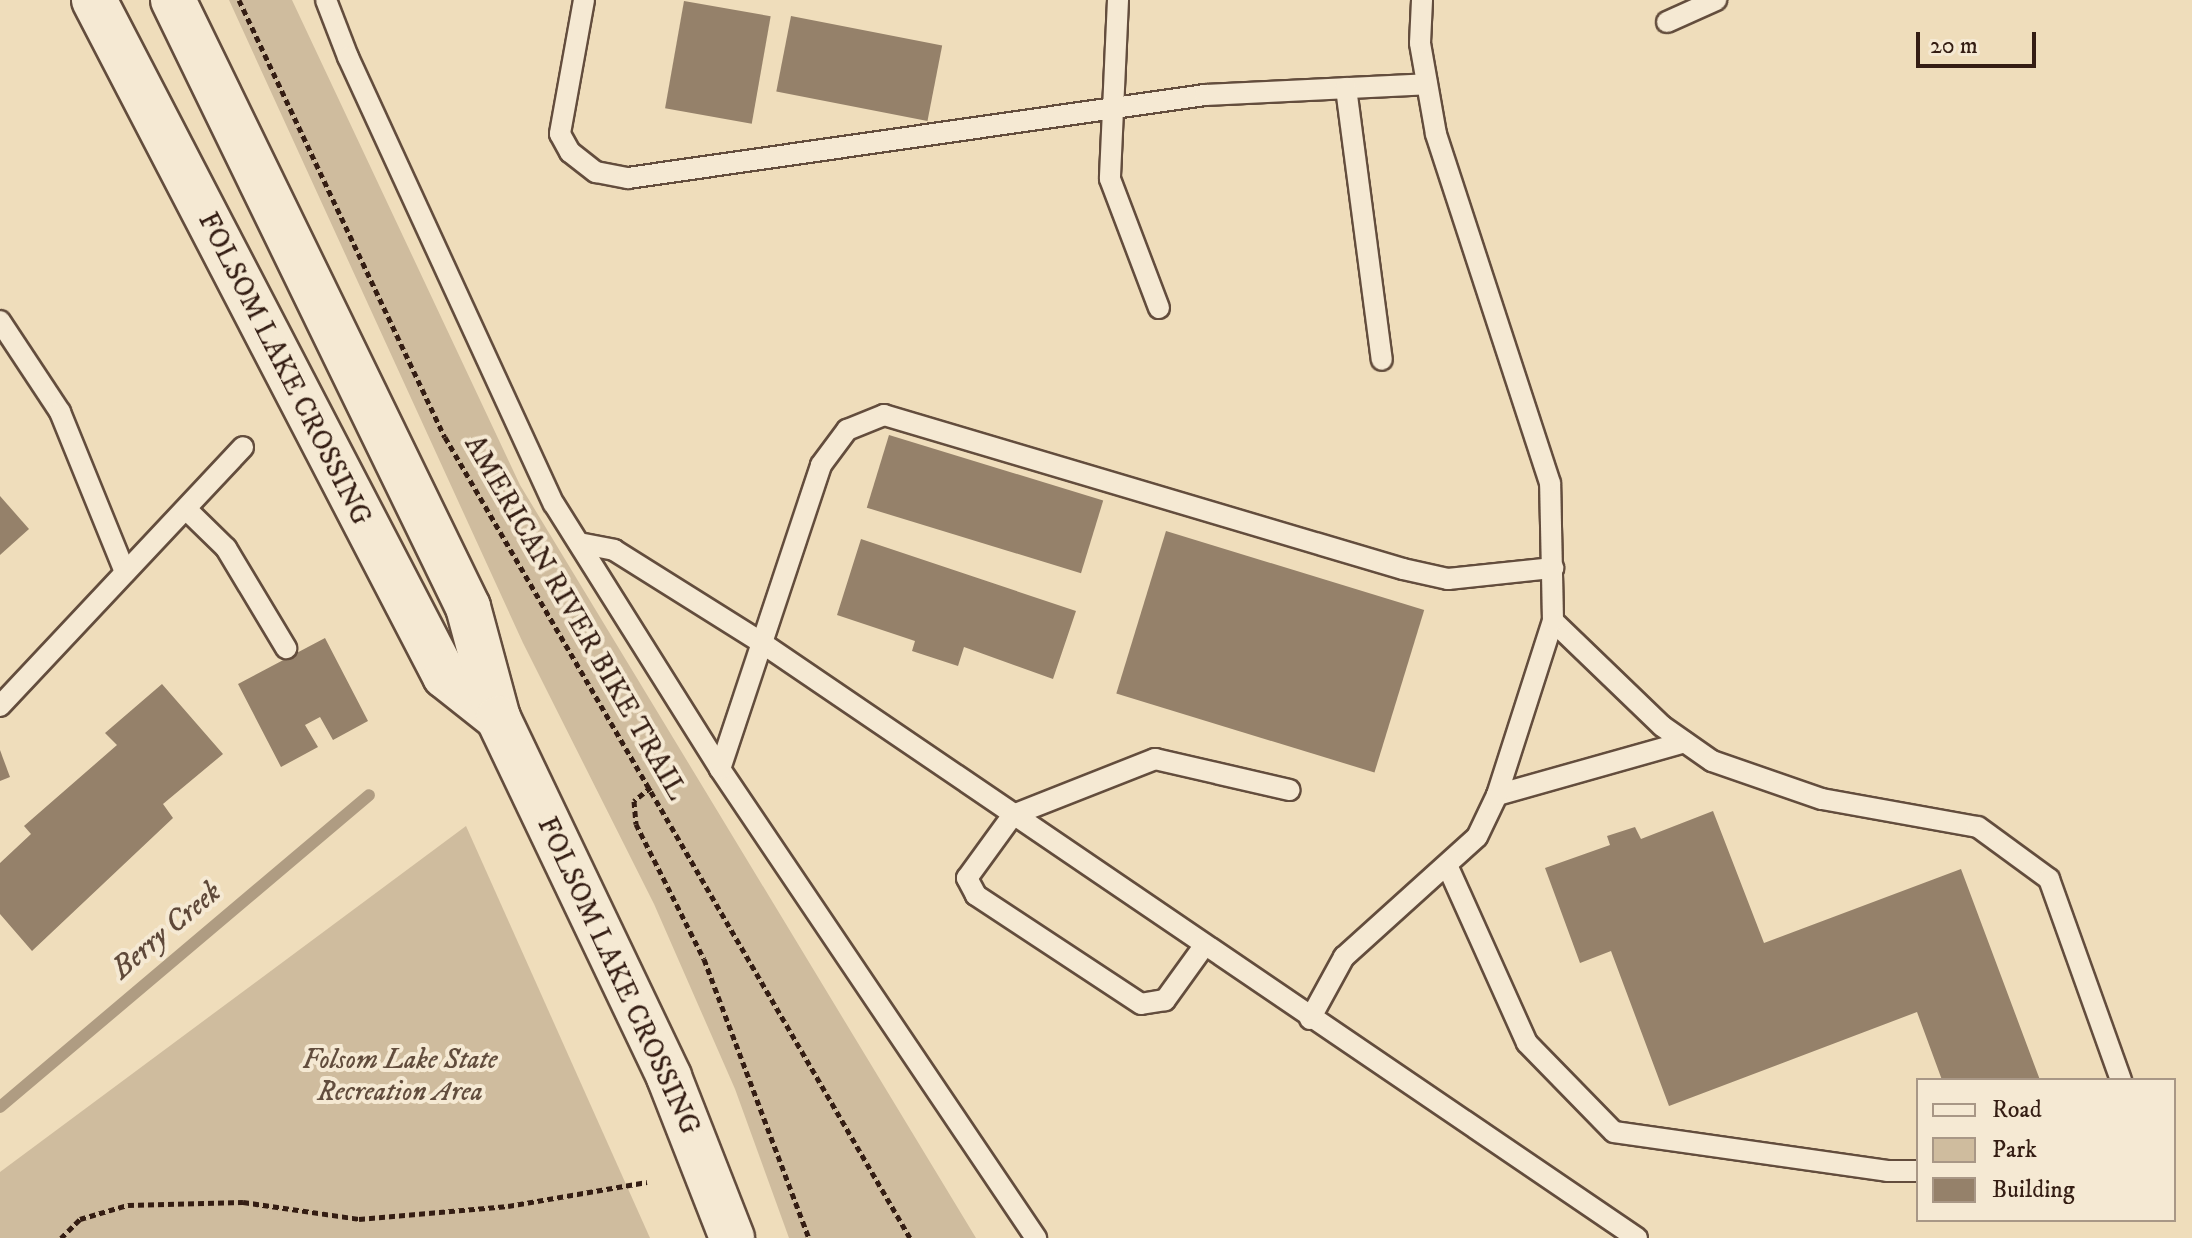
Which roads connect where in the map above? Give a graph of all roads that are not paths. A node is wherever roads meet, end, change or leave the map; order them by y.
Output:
1 (94, 0) edge
2 (173, 0) edge
3 (326, 0) edge
4 (584, 0) edge
5 (1118, 0) edge
6 (1422, 0) edge
7 (1716, 0) edge
8 (1667, 22) dead end
9 (1427, 84) junction
10 (1346, 88) junction
11 (1112, 108) junction
12 (1159, 308) dead end
13 (0, 321) edge
14 (1382, 360) dead end
15 (243, 447) dead end
16 (186, 509) junction
17 (579, 543) junction
18 (1553, 568) junction
19 (125, 572) junction
20 (1553, 621) junction
21 (762, 643) junction
22 (286, 648) dead end
23 (0, 706) edge
24 (498, 718) junction
25 (1685, 742) junction
26 (720, 769) junction
27 (1289, 790) dead end
28 (1497, 795) junction
29 (1013, 815) junction
30 (1447, 865) junction
31 (1204, 946) junction
32 (1310, 1019) junction
33 (2120, 1078) edge
34 (1916, 1171) edge
35 (732, 1238) edge
36 (1036, 1238) edge
37 (1637, 1238) edge

1 - 24 main road, FOLSOM LAKE CROSSING
2 - 24 main road, FOLSOM LAKE CROSSING
3 - 17 lane
4 - 11 lane
5 - 11 lane
6 - 9 lane
7 - 8 lane
9 - 10 lane
9 - 18 lane
10 - 11 lane
10 - 14 lane
11 - 12 lane
13 - 19 lane
15 - 16 lane
16 - 19 lane
16 - 22 lane
17 - 21 lane
17 - 26 lane
18 - 20 lane
18 - 21 lane
19 - 23 lane
20 - 25 lane
20 - 28 lane
21 - 26 lane
21 - 29 lane
24 - 35 main road, FOLSOM LAKE CROSSING
25 - 28 lane
25 - 33 lane
26 - 36 lane
27 - 29 lane
28 - 30 lane
29 - 31 lane
29 - 31 lane
30 - 32 lane
30 - 34 lane
31 - 32 lane
32 - 37 lane

